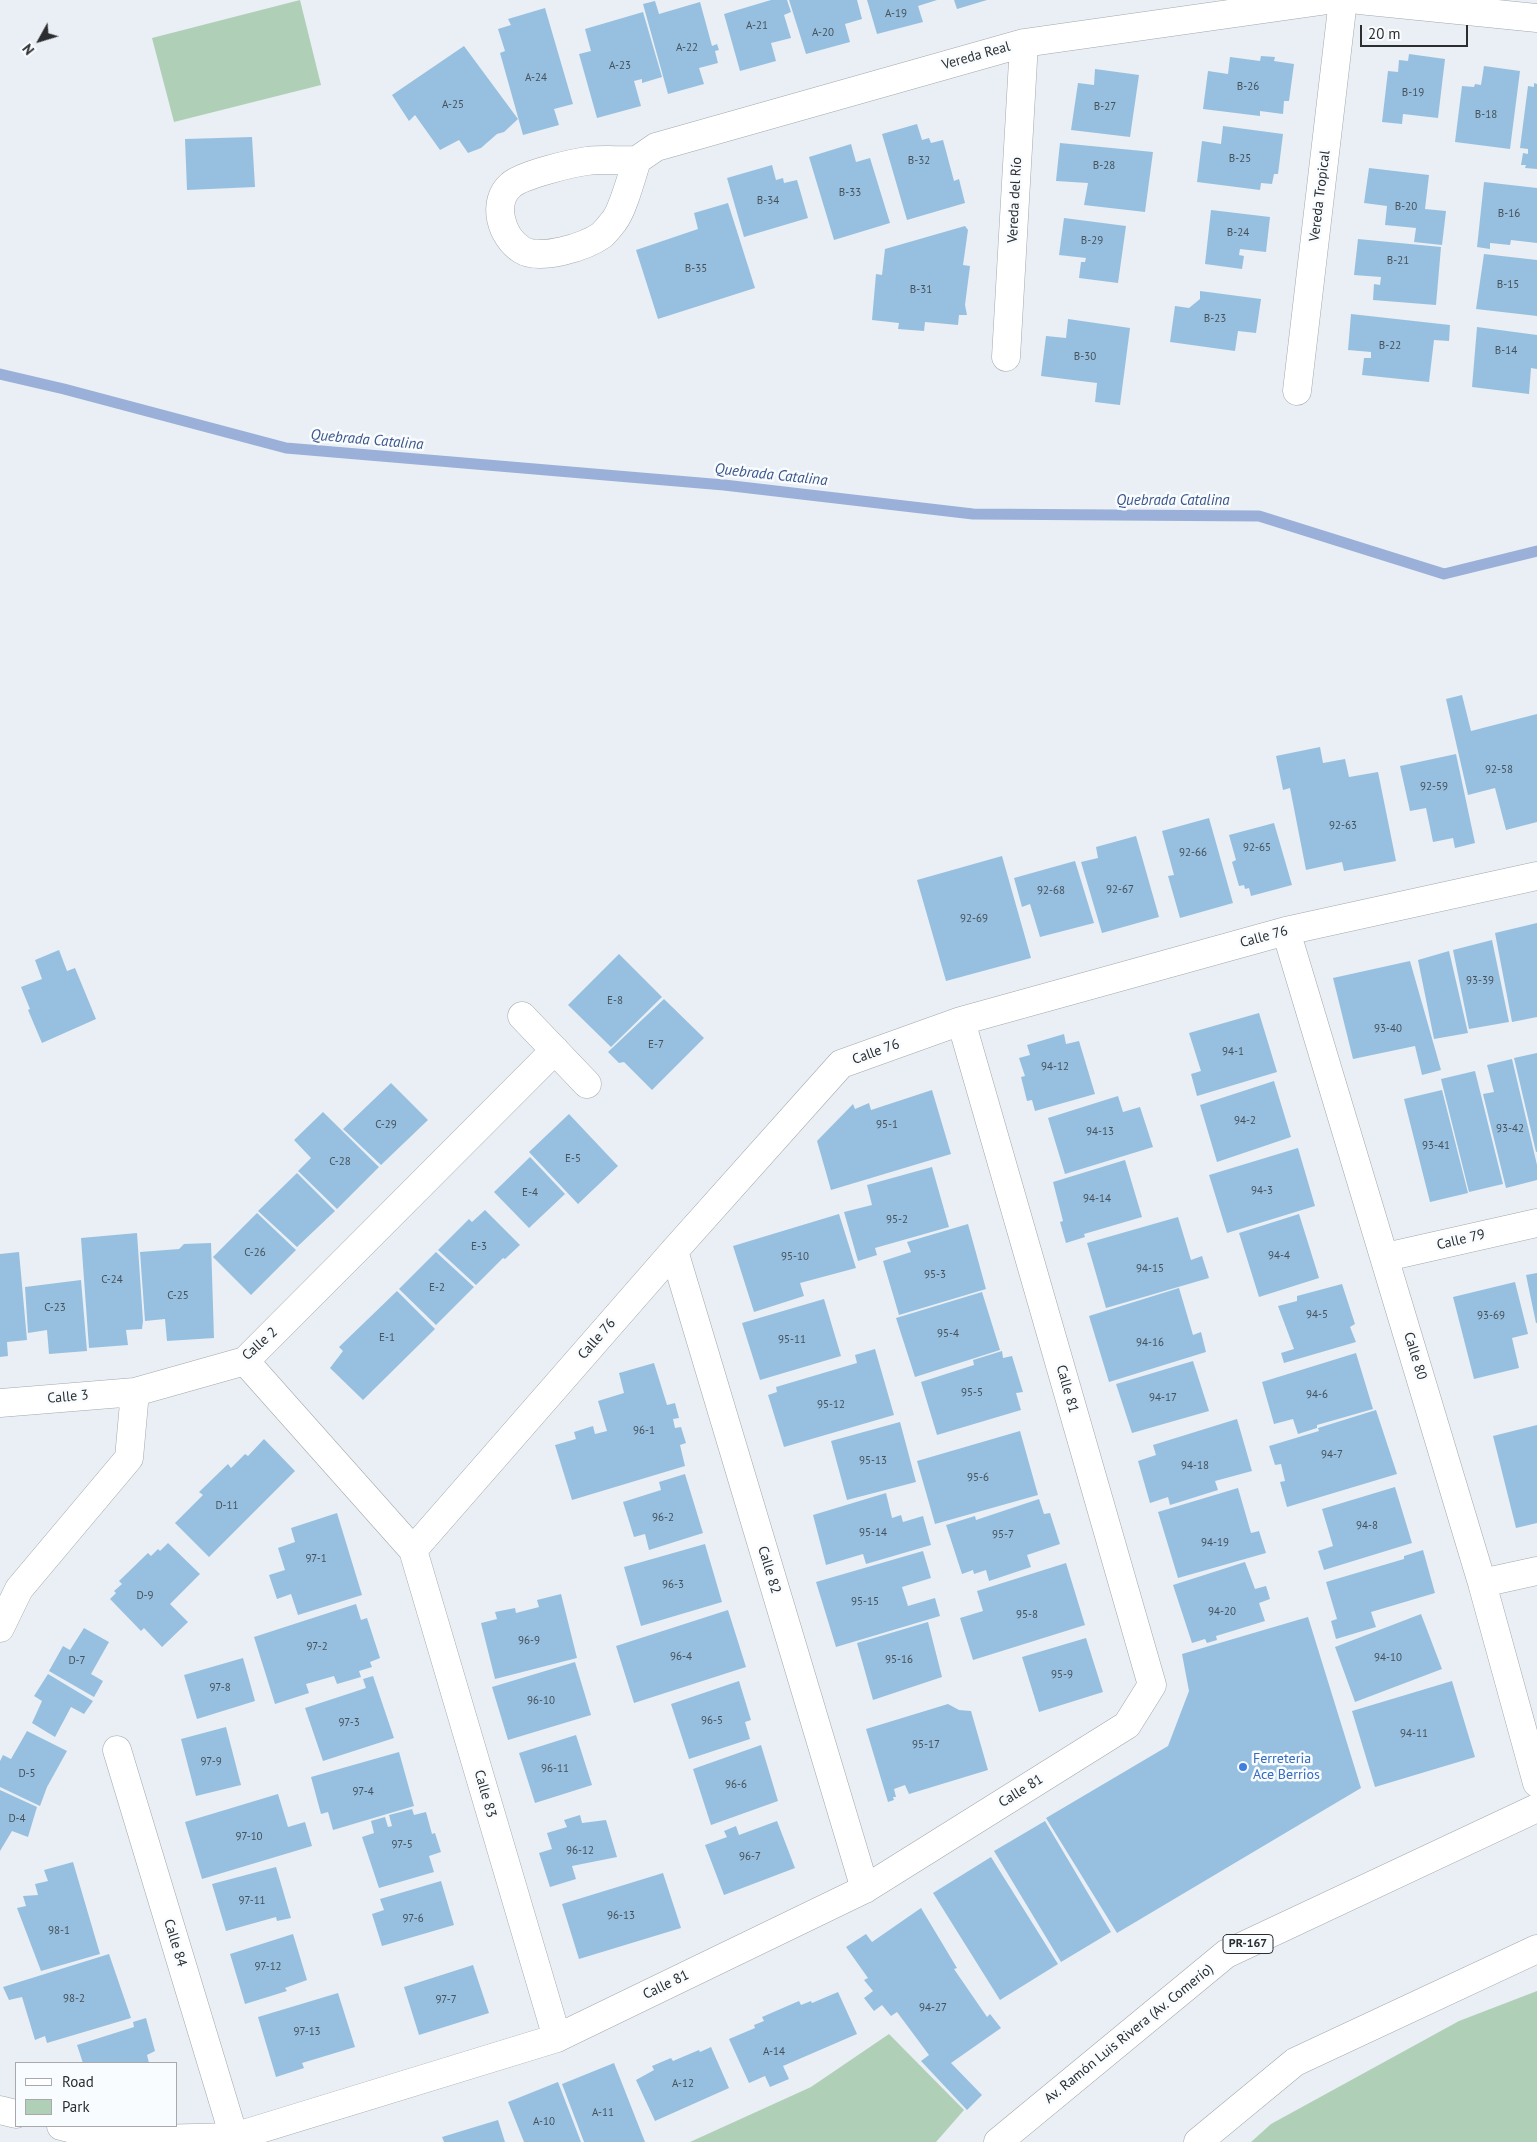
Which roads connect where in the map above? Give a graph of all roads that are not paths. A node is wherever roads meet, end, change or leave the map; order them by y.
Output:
1 (1328, 0) edge
2 (1343, 0) edge
3 (1359, 0) edge
4 (1537, 18) edge
5 (1024, 43) junction
6 (637, 160) junction
7 (1006, 357) dead end
8 (1297, 391) dead end
9 (1537, 876) edge
10 (1286, 931) junction
11 (522, 1016) dead end
12 (961, 1021) junction
13 (555, 1050) junction
14 (587, 1084) dead end
15 (1537, 1223) edge
16 (674, 1251) junction
17 (1386, 1257) junction
18 (244, 1361) junction
19 (135, 1392) junction
20 (0, 1403) edge
21 (413, 1550) junction
22 (1537, 1571) edge
23 (1482, 1582) junction
24 (0, 1628) edge
25 (116, 1750) dead end
26 (1537, 1783) edge
27 (1537, 1808) edge
28 (865, 1889) junction
29 (1537, 1949) edge
30 (557, 2038) junction
31 (0, 2110) edge
32 (15, 2114) edge
33 (65, 2127) edge
34 (234, 2137) junction
35 (117, 2141) edge
36 (998, 2142) edge
37 (1198, 2142) edge

1 - 5 street, Vereda Real
2 - 8 street, Vereda Tropical
3 - 4 street
5 - 6 street, Vereda Real
5 - 7 street, Vereda del Río
6 - 6 street
9 - 10 street, Calle 76
10 - 12 street, Calle 76
10 - 17 street, Calle 80
11 - 13 street
12 - 16 street, Calle 76
12 - 28 street, Calle 81
13 - 14 street
13 - 18 street, Calle 2
15 - 17 street, Calle 79
16 - 21 street, Calle 76
16 - 28 street, Calle 82
17 - 23 street, Calle 80
18 - 19 street, Calle 2
18 - 21 street
19 - 20 street, Calle 3
19 - 24 street
21 - 30 street, Calle 83
22 - 23 street
23 - 26 street, Calle 80
25 - 34 street, Calle 84
27 - 36 street, Av. Ramón Luis Rivera (Av. Comerío) / PR-167
28 - 30 street, Calle 81
29 - 37 street
30 - 34 street, Calle 81
31 - 32 street
33 - 35 street, Calle 81
34 - 35 street, Calle 81

